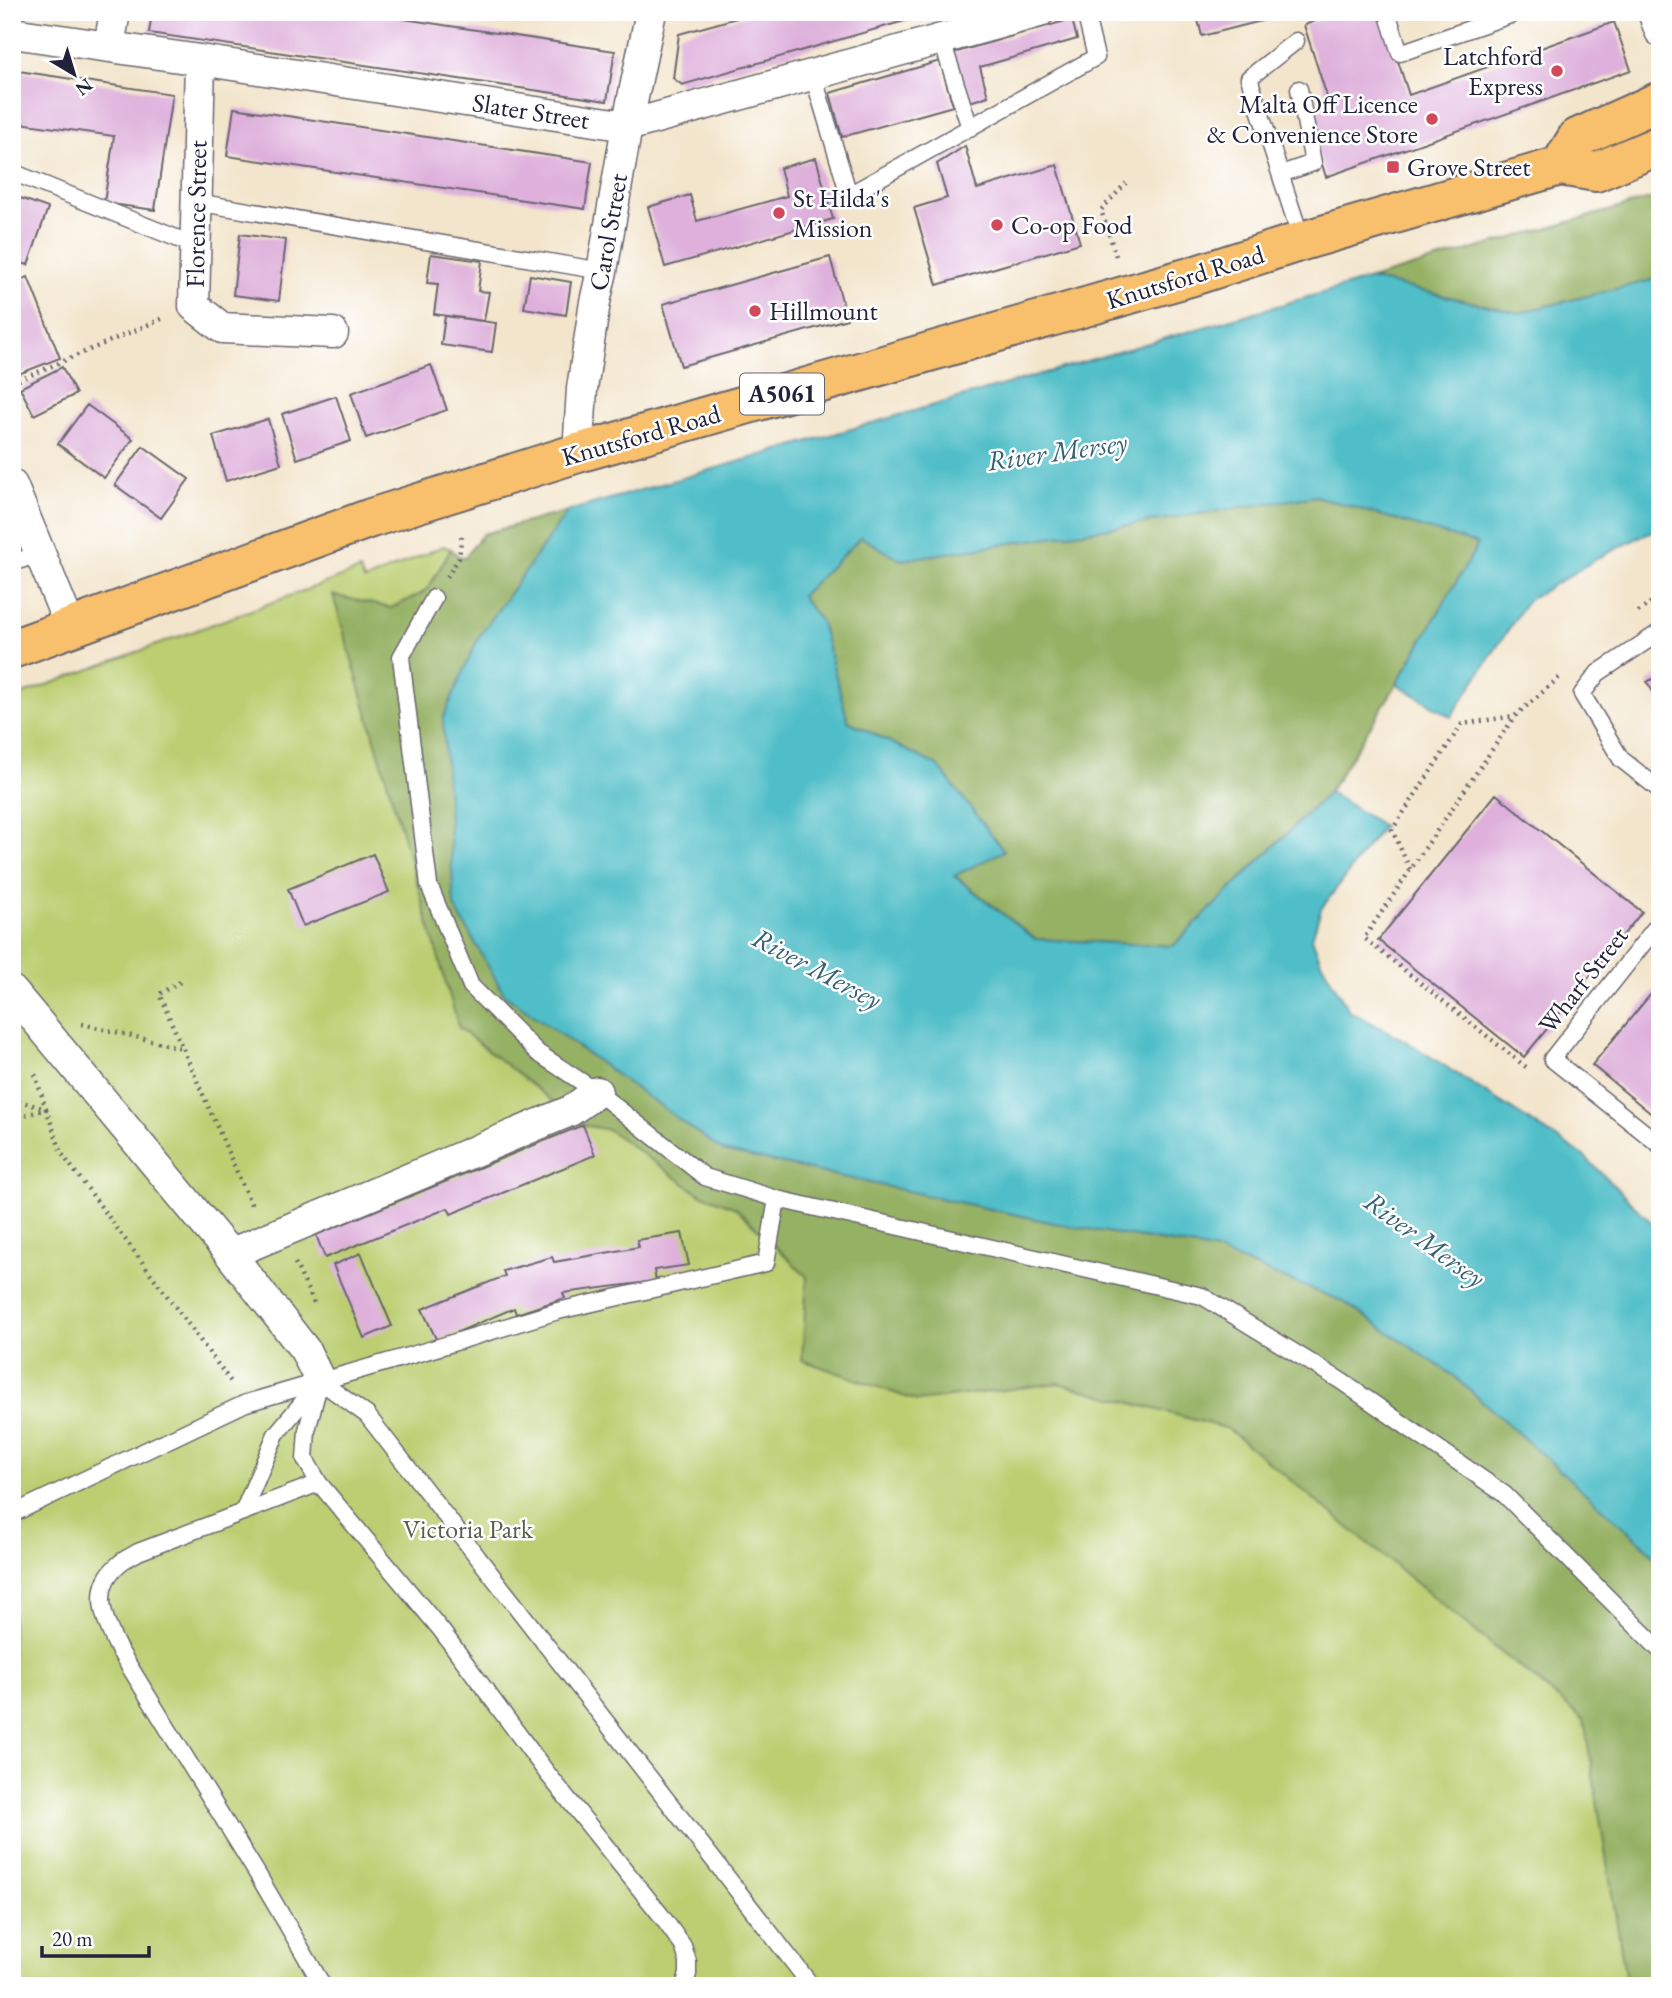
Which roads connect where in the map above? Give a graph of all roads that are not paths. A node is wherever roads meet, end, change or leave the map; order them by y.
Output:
1 (115, 12) edge
2 (651, 12) edge
3 (1039, 12) edge
4 (1085, 12) edge
5 (1387, 12) edge
6 (1518, 12) edge
7 (1653, 12) edge
8 (1660, 31) edge
9 (12, 33) edge
10 (942, 41) junction
11 (1296, 41) dead end
12 (109, 46) junction
13 (200, 60) junction
14 (813, 75) junction
15 (1299, 89) dead end
16 (1660, 100) edge
17 (627, 126) junction
18 (970, 128) junction
19 (1660, 145) edge
20 (1560, 166) junction
21 (12, 172) edge
22 (1281, 174) junction
23 (196, 202) junction
24 (1303, 241) junction
25 (196, 246) junction
26 (602, 271) junction
27 (333, 333) dead end
28 (578, 453) junction
29 (12, 485) edge
30 (26, 559) edge
31 (434, 598) dead end
32 (71, 629) junction
33 (1660, 632) edge
34 (12, 649) edge
35 (1660, 790) edge
36 (1660, 922) edge
37 (20, 1000) edge
38 (597, 1092) junction
39 (1660, 1145) edge
40 (777, 1199) junction
41 (230, 1254) junction
42 (320, 1381) junction
43 (319, 1483) junction
44 (243, 1512) junction
45 (12, 1514) edge
46 (1660, 1650) edge
47 (323, 1986) edge
48 (684, 1986) edge
49 (798, 1986) edge

1 - 12 street
2 - 17 street, Carol Street
3 - 10 street, Slater Street
4 - 18 lane
5 - 6 lane
7 - 8 street
9 - 12 street, Slater Street
10 - 14 street, Slater Street
10 - 18 lane
11 - 22 lane
12 - 13 street, Slater Street
13 - 17 street, Slater Street
13 - 23 street, Florence Street
14 - 17 street, Slater Street
14 - 18 lane
15 - 22 lane
16 - 20 highway
17 - 26 street, Carol Street
19 - 20 highway, Knutsford Road / A5061
20 - 24 highway, Knutsford Road / A5061
21 - 25 lane
22 - 24 lane
23 - 25 street, Florence Street
23 - 26 lane
24 - 28 highway, Knutsford Road / A5061
25 - 27 street, Florence Street
26 - 28 street, Carol Street
28 - 32 highway, Knutsford Road / A5061
29 - 30 street
30 - 32 street
31 - 38 lane
32 - 34 highway, Knutsford Road / A5061
33 - 35 lane
36 - 39 lane, Wharf Street
37 - 41 street
38 - 40 lane
38 - 41 street
40 - 42 lane
40 - 46 lane
41 - 42 street
42 - 43 lane
42 - 44 lane
42 - 45 lane
42 - 49 lane
43 - 44 lane
43 - 48 lane
44 - 47 lane

